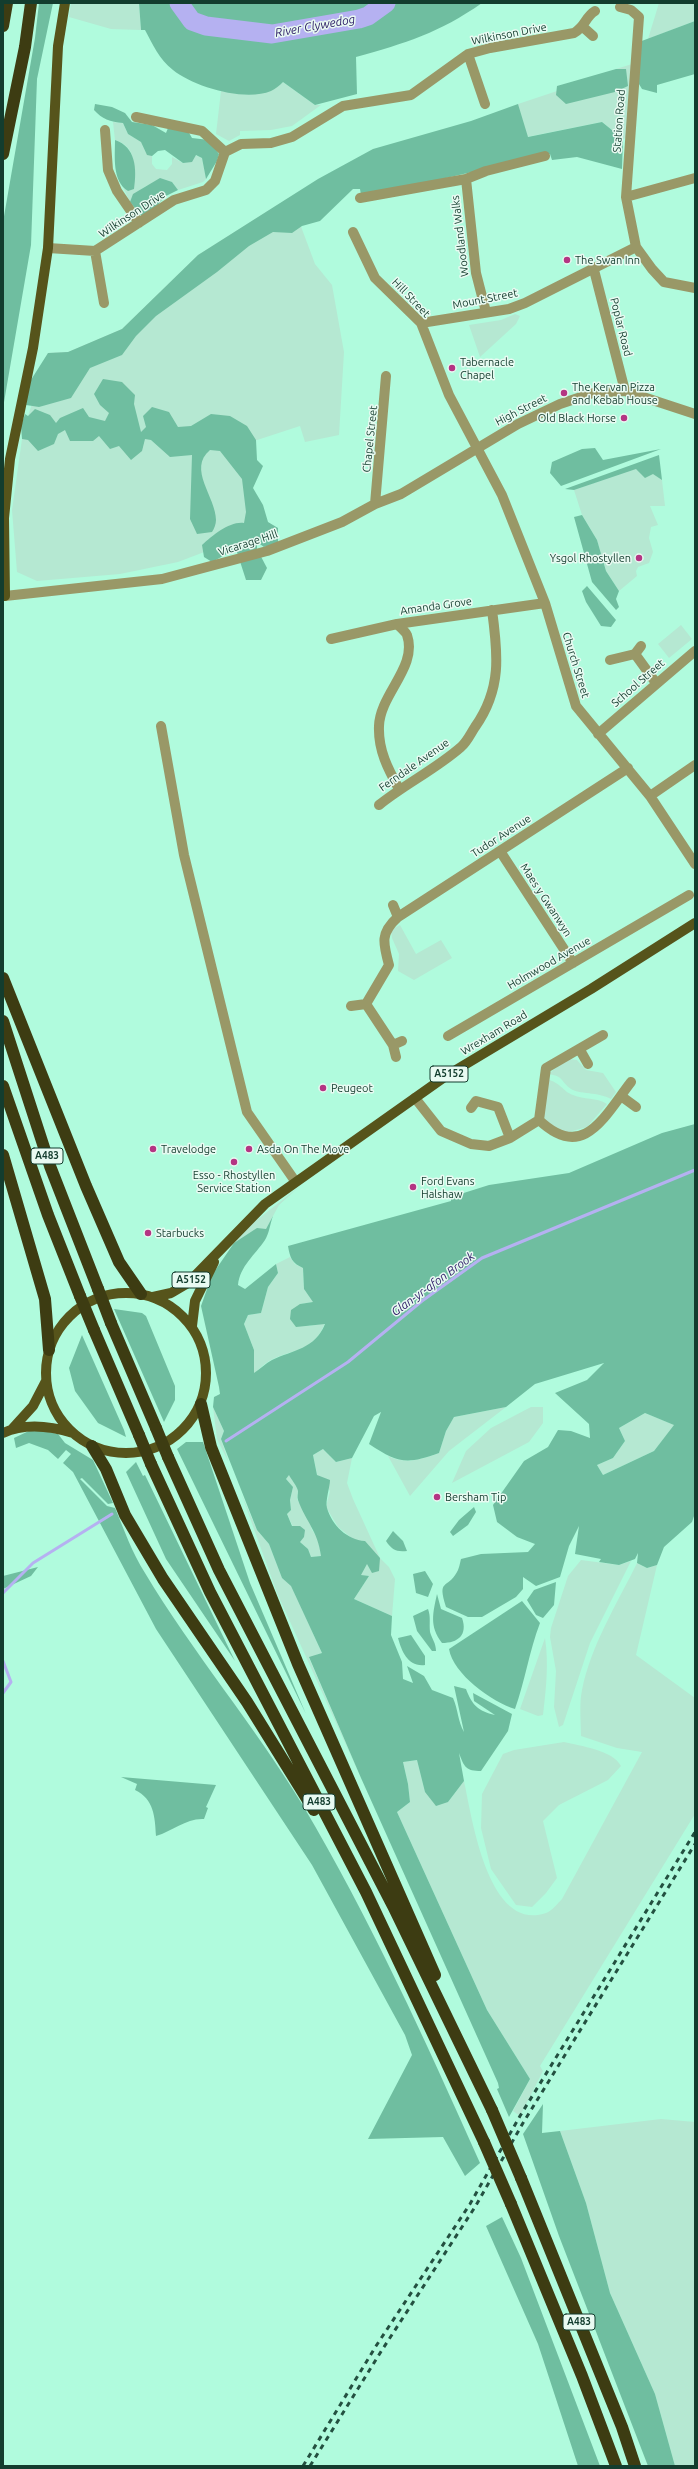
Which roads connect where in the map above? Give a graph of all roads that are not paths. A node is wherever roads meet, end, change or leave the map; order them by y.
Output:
1 (7, 3) edge
2 (31, 3) edge
3 (65, 3) edge
4 (620, 7) dead end
5 (595, 11) dead end
6 (3, 26) edge
7 (583, 27) junction
8 (592, 36) dead end
9 (468, 54) junction
10 (485, 104) dead end
11 (136, 118) dead end
12 (105, 130) dead end
13 (225, 152) junction
14 (3, 154) edge
15 (545, 156) dead end
16 (695, 178) edge
17 (466, 179) junction
18 (626, 197) junction
19 (360, 198) dead end
20 (139, 223) junction
21 (353, 232) dead end
22 (636, 247) junction
23 (48, 248) junction
24 (95, 252) junction
25 (594, 270) junction
26 (695, 288) edge
27 (104, 303) dead end
28 (486, 312) junction
29 (421, 323) junction
30 (386, 376) dead end
31 (625, 391) junction
32 (695, 414) edge
33 (478, 448) junction
34 (375, 504) junction
35 (4, 596) edge
36 (545, 603) junction
37 (492, 610) junction
38 (397, 624) junction
39 (331, 639) dead end
40 (641, 646) dead end
41 (695, 651) edge
42 (634, 654) junction
43 (610, 660) dead end
44 (656, 683) junction
45 (162, 726) dead end
46 (598, 734) junction
47 (695, 765) edge
48 (628, 768) junction
49 (399, 789) junction
50 (650, 796) junction
51 (379, 805) dead end
52 (500, 851) junction
53 (695, 864) edge
54 (689, 895) dead end
55 (393, 905) dead end
56 (398, 917) junction
57 (695, 923) edge
58 (573, 963) junction
59 (3, 978) edge
60 (366, 1004) junction
61 (351, 1006) dead end
62 (3, 1021) edge
63 (603, 1035) dead end
64 (448, 1036) dead end
65 (402, 1040) dead end
66 (393, 1045) junction
67 (580, 1050) junction
68 (396, 1057) dead end
69 (588, 1064) dead end
70 (631, 1082) dead end
71 (3, 1086) edge
72 (620, 1096) junction
73 (415, 1098) junction
74 (636, 1107) dead end
75 (471, 1108) dead end
76 (539, 1120) junction
77 (510, 1138) junction
78 (3, 1155) edge
79 (295, 1181) junction
80 (221, 1250) junction
81 (141, 1294) junction
82 (154, 1297) junction
83 (192, 1326) junction
84 (49, 1350) junction
85 (46, 1381) junction
86 (201, 1404) junction
87 (13, 1428) junction
88 (3, 1433) edge
89 (73, 1433) junction
90 (92, 1446) junction
91 (366, 1892) junction
92 (460, 2042) junction
93 (616, 2466) edge
94 (635, 2466) edge

1 - 6 highway
2 - 14 highway
3 - 23 main road
4 - 18 street, Station Road
5 - 7 street, Wilkinson Drive
7 - 8 street
7 - 9 street, Wilkinson Drive
9 - 10 street
9 - 13 street, Wilkinson Drive
11 - 13 street
12 - 20 street
13 - 20 street, Wilkinson Drive
15 - 17 street, Woodland Walks
16 - 18 street
17 - 19 street, Woodland Walks
17 - 28 street, Woodland Walks
18 - 22 street, Station Road
20 - 24 street, Wilkinson Drive
21 - 29 street, Hill Street
22 - 25 street, Mount Street
22 - 26 street
23 - 24 street, Wilkinson Drive
23 - 35 main road
24 - 27 street
25 - 28 street, Mount Street
25 - 31 street, Poplar Road
28 - 29 street, Mount Street
29 - 33 street, Hill Street
30 - 34 street, Chapel Street
31 - 32 street
31 - 33 street, High Street
33 - 34 street, Vicarage Hill
33 - 36 street, Church Street
34 - 35 street, Vicarage Hill
36 - 37 street, Amanda Grove
36 - 46 street, Church Street
37 - 38 street, Amanda Grove
37 - 49 street, Ferndale Avenue
38 - 39 street, Amanda Grove
38 - 49 street
40 - 42 street
41 - 44 street, School Street
42 - 43 street
42 - 44 street
44 - 46 street, School Street
45 - 79 street
46 - 48 street, Church Street
47 - 50 street
48 - 50 street, Church Street
48 - 52 street, Tudor Avenue
49 - 51 street, Ferndale Avenue
50 - 53 street, Church Street
52 - 56 street, Tudor Avenue
52 - 58 street, Maes y Gwanwyn
54 - 58 street, Holmwood Avenue
55 - 56 street
56 - 60 street, Tudor Avenue
57 - 73 main road, Wrexham Road / A5152
58 - 64 street, Holmwood Avenue
59 - 81 highway
60 - 61 street
60 - 66 street
62 - 92 highway, A483, bridge
63 - 67 street
65 - 66 street
66 - 68 street
67 - 69 street
67 - 76 street
70 - 72 street
71 - 91 highway, A483, bridge
72 - 74 street
72 - 76 street
73 - 77 street
73 - 79 main road, Wrexham Road / A5152
75 - 77 street
76 - 77 street
78 - 84 highway
79 - 80 main road, Wrexham Road / A5152
80 - 82 main road, Wrexham Road / A5152
80 - 83 main road, Wrexham Road / A5152
81 - 82 main road
81 - 84 main road
82 - 83 main road
83 - 86 main road
84 - 85 main road
85 - 87 main road
85 - 89 main road
86 - 90 main road
86 - 92 highway
87 - 88 main road
87 - 89 main road
89 - 90 main road
90 - 91 highway
91 - 93 highway, A483, bridge
92 - 94 highway, A483, bridge

